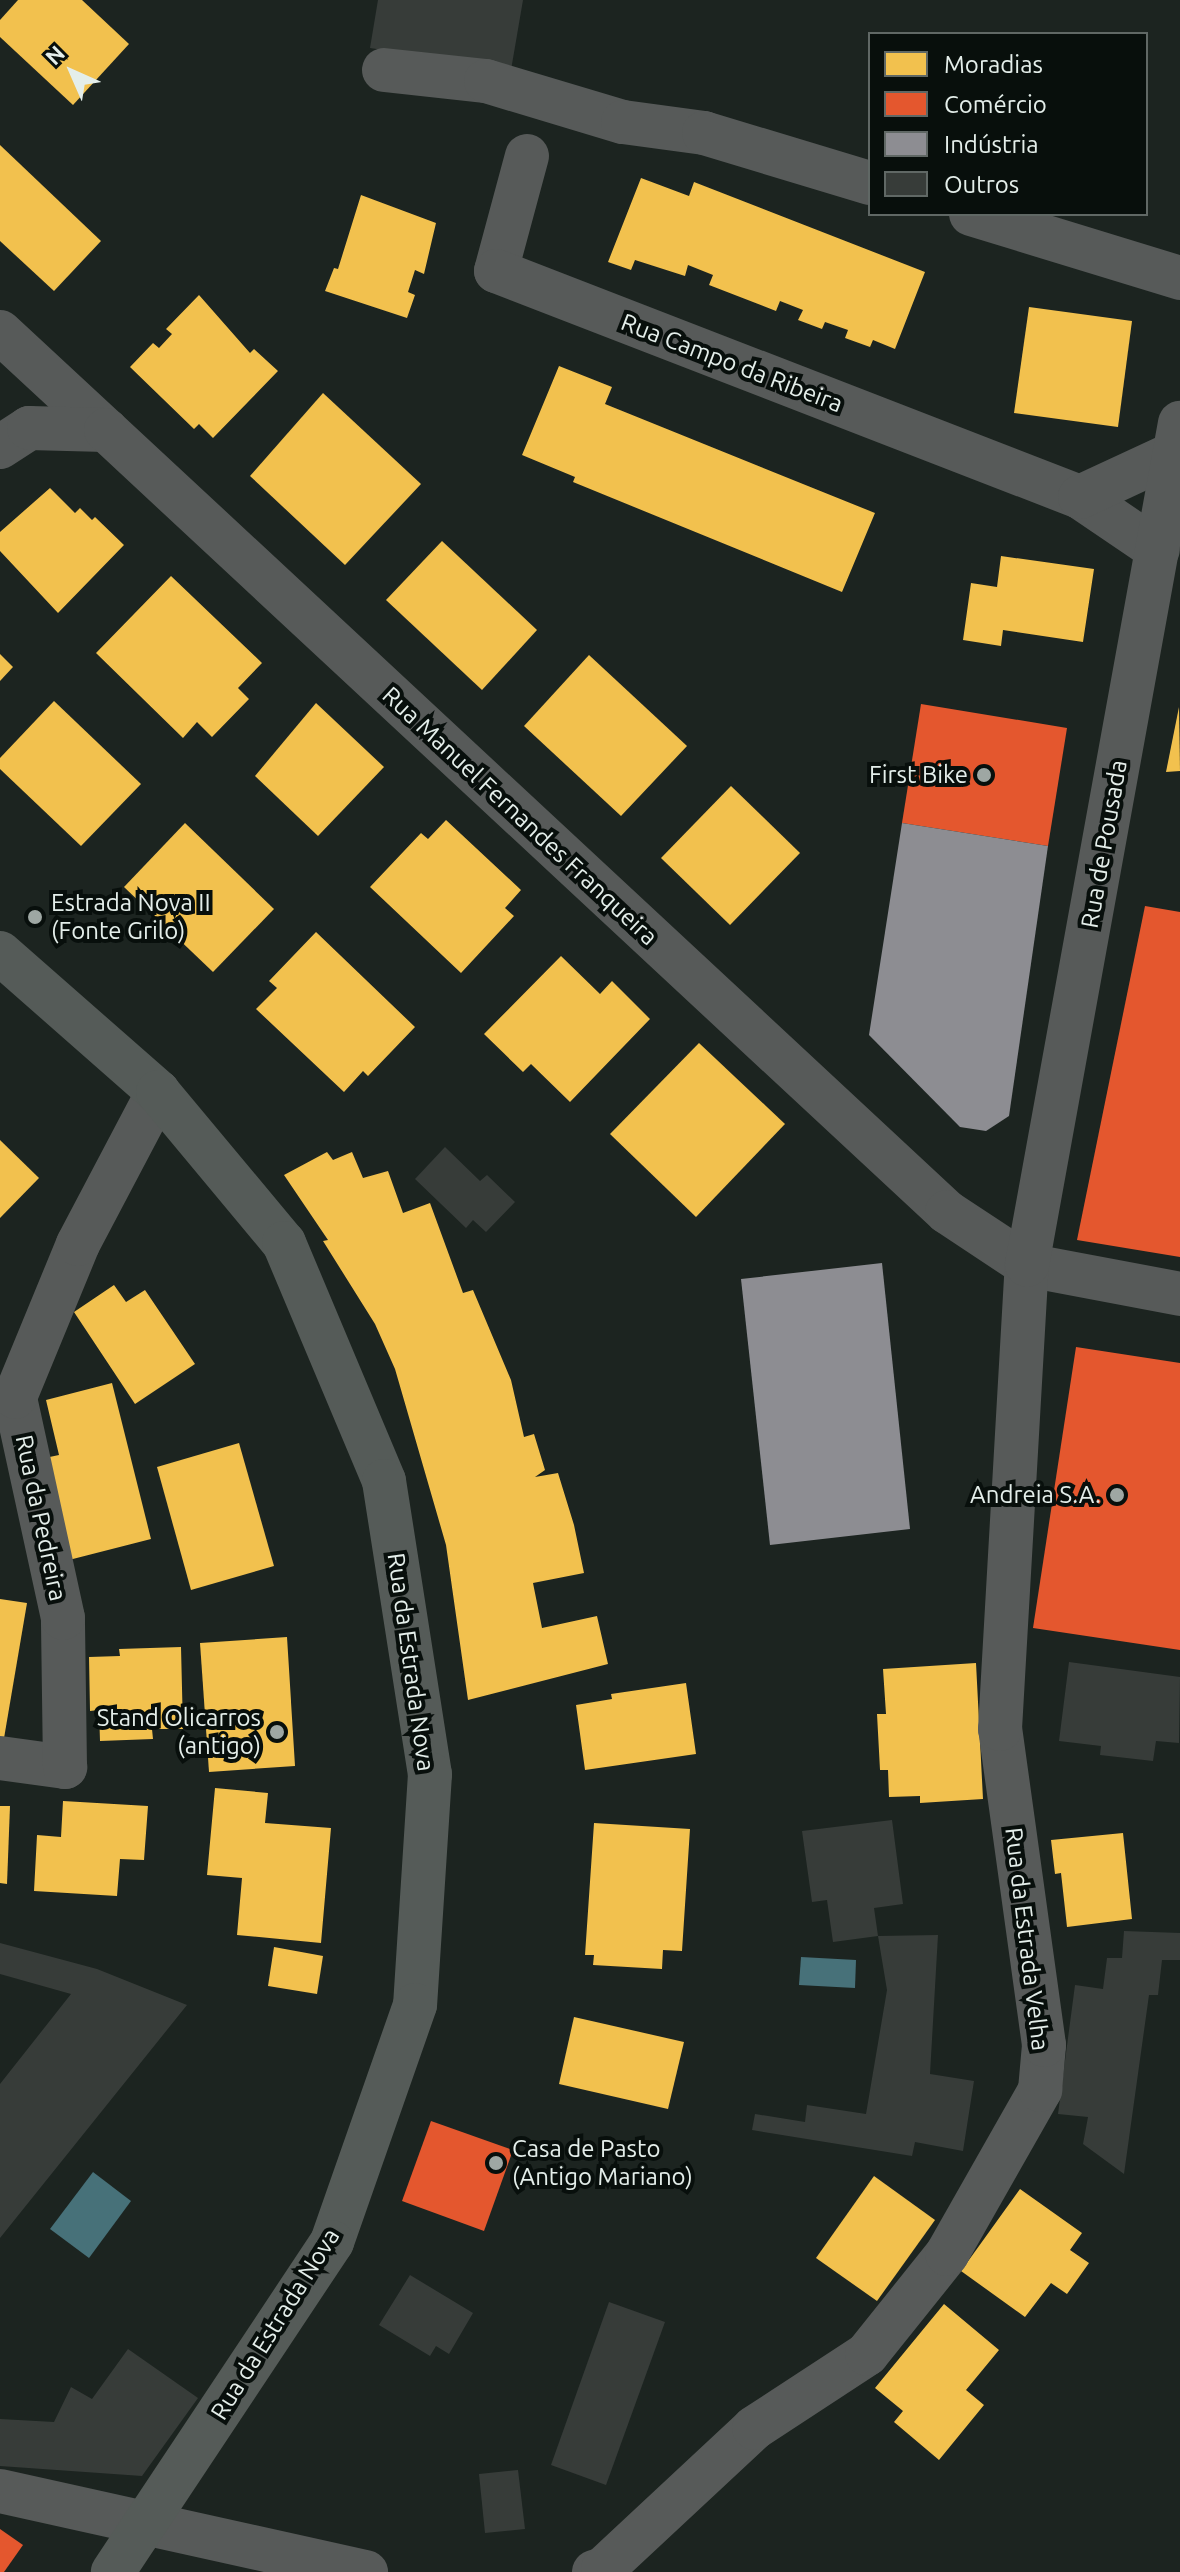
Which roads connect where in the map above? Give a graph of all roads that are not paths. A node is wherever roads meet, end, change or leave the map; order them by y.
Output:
1 (384, 70) dead end
2 (527, 156) dead end
3 (868, 182) edge
4 (978, 216) edge
5 (1180, 278) edge
6 (0, 332) edge
7 (106, 430) junction
8 (1178, 437) edge
9 (0, 447) edge
10 (1080, 497) junction
11 (1163, 575) edge
12 (0, 953) edge
13 (158, 1092) junction
14 (1027, 1265) junction
15 (1180, 1294) edge
16 (0, 1758) edge
17 (0, 2491) edge
18 (149, 2522) junction
19 (113, 2572) edge
20 (366, 2572) edge
21 (594, 2572) edge

1 - 3 street
2 - 10 street, Rua Campo da Ribeira
4 - 5 street
6 - 7 street, Rua Manuel Fernandes Franqueira
7 - 9 street
7 - 14 street, Rua Manuel Fernandes Franqueira
8 - 10 street
8 - 11 street, Rua de Pousada
10 - 11 street, Rua Campo da Ribeira
11 - 14 street, Rua de Pousada
12 - 13 main road, Rua da Estrada Nova
13 - 16 street, Rua da Pedreira
13 - 18 main road, Rua da Estrada Nova
14 - 15 street
14 - 21 street, Rua da Estrada Velha
17 - 18 street
18 - 19 main road, Rua da Estrada Nova
18 - 20 street

